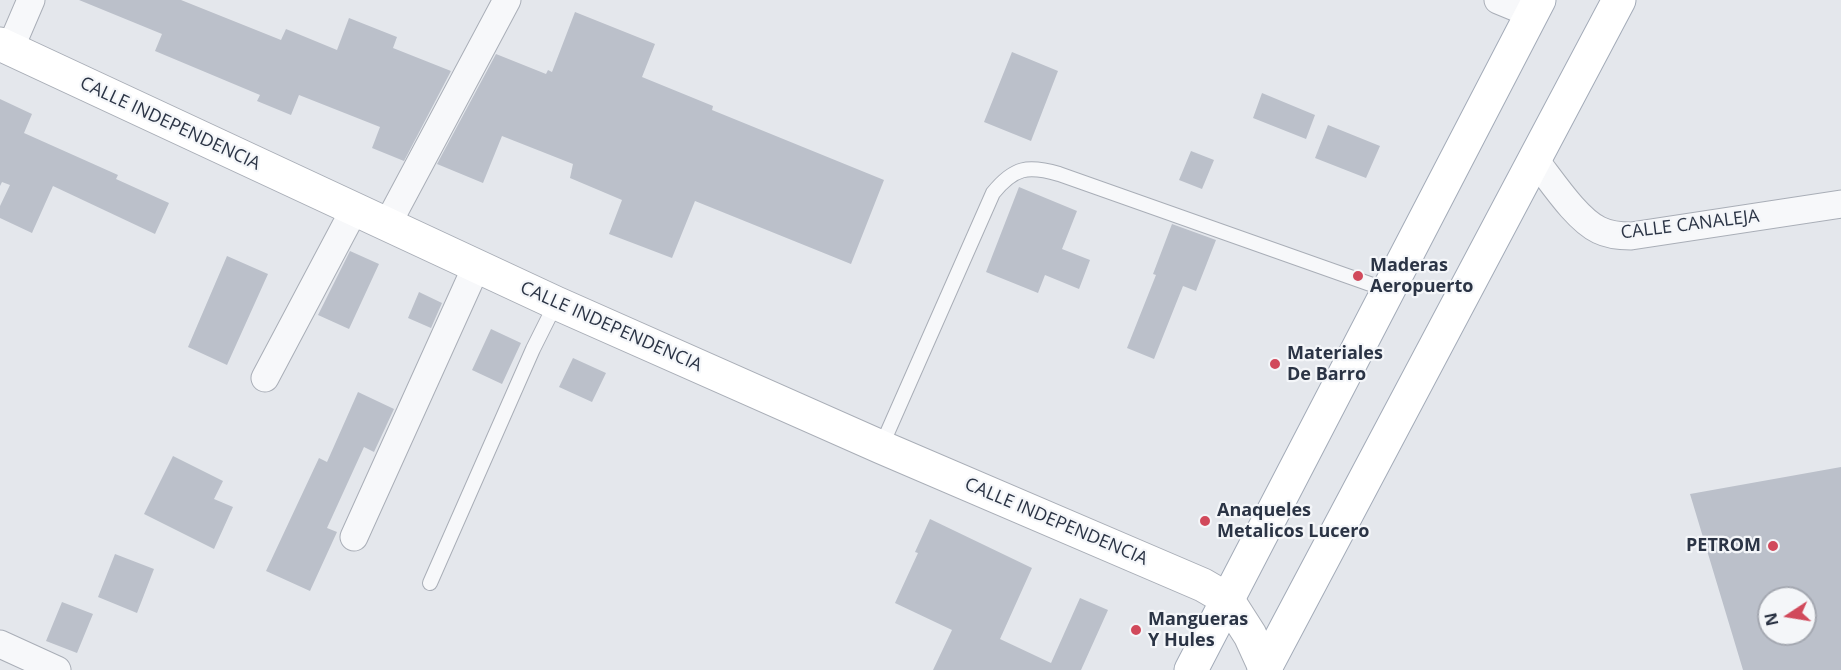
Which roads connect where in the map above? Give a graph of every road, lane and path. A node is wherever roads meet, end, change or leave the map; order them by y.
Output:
1 (31, 0) edge
2 (507, 0) edge
3 (1498, 0) edge
4 (1618, 0) edge
5 (1535, 7) edge
6 (5, 46) edge
7 (1535, 160) junction
8 (1841, 204) edge
9 (354, 210) junction
10 (387, 225) junction
11 (476, 267) junction
12 (1387, 290) junction
13 (556, 303) junction
14 (266, 378) dead end
15 (881, 447) junction
16 (354, 537) dead end
17 (430, 582) dead end
18 (1227, 599) junction
19 (0, 644) edge
20 (1265, 669) edge
21 (57, 670) edge
22 (1191, 670) edge

1 - 6 street
2 - 10 street
3 - 5 street
4 - 7 main road
5 - 12 main road
6 - 9 main road, CALLE INDEPENDENCIA
7 - 8 street, CALLE CANALEJA
7 - 20 main road
9 - 10 main road, CALLE INDEPENDENCIA
9 - 14 street
10 - 11 main road, CALLE INDEPENDENCIA
11 - 13 main road, CALLE INDEPENDENCIA
11 - 16 street
12 - 15 lane
12 - 18 main road
13 - 15 main road, CALLE INDEPENDENCIA
13 - 17 lane
15 - 18 main road, CALLE INDEPENDENCIA
18 - 20 main road
18 - 22 main road
19 - 21 street

